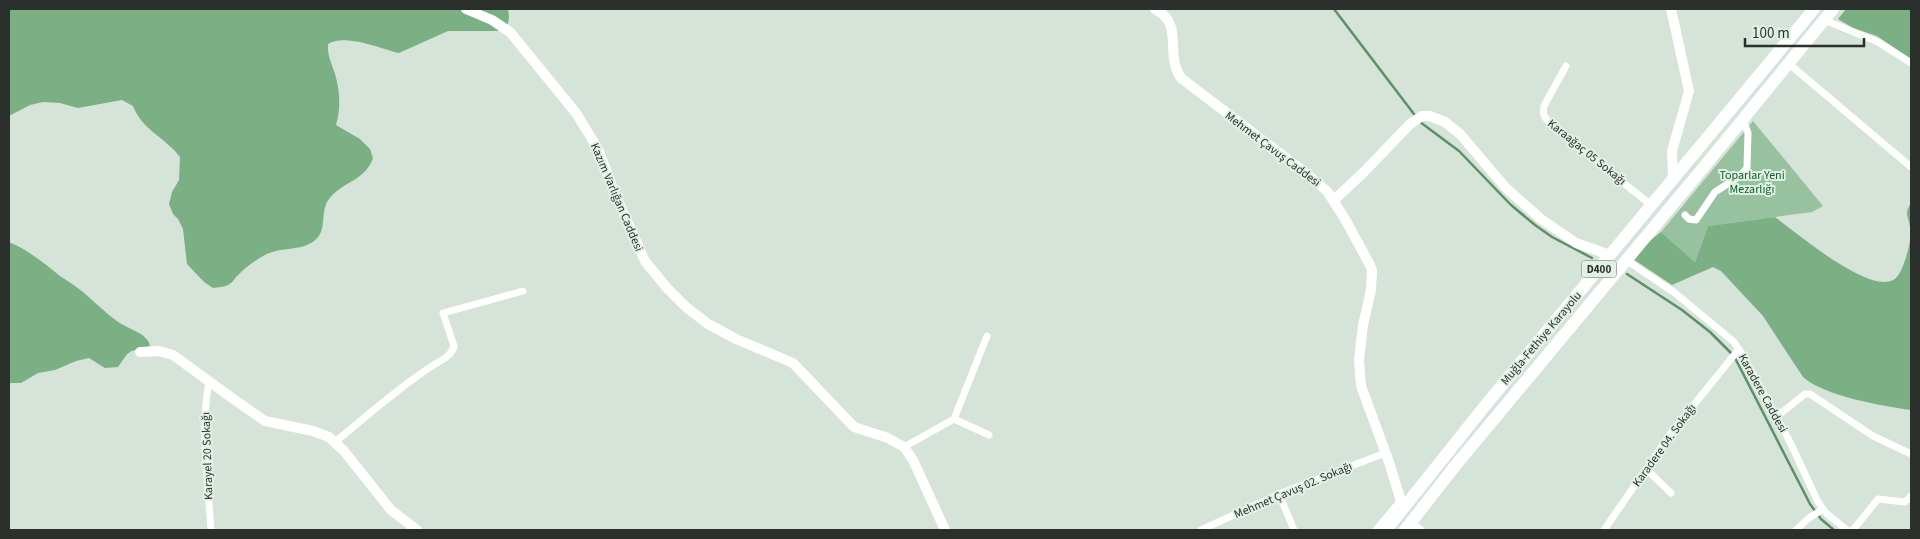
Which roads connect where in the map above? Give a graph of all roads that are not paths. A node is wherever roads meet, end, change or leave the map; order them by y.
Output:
1 (466, 9) edge
2 (1155, 9) edge
3 (1672, 9) edge
4 (1814, 9) edge
5 (1833, 9) edge
6 (1824, 20) junction
7 (1911, 63) edge
8 (1788, 64) junction
9 (1566, 66) dead end
10 (1743, 120) junction
11 (1911, 167) edge
12 (1673, 179) junction
13 (1334, 200) junction
14 (1651, 205) junction
15 (1685, 215) dead end
16 (1610, 256) junction
17 (1626, 260) junction
18 (523, 291) dead end
19 (987, 336) dead end
20 (1738, 350) junction
21 (140, 352) dead end
22 (209, 381) junction
23 (1776, 417) junction
24 (954, 419) junction
25 (989, 435) dead end
26 (335, 442) junction
27 (904, 447) junction
28 (1385, 452) junction
29 (1911, 454) edge
30 (1646, 468) junction
31 (1671, 492) dead end
32 (1279, 494) junction
33 (1911, 496) edge
34 (1402, 504) junction
35 (1821, 510) junction
36 (1413, 528) edge
37 (211, 530) edge
38 (417, 530) edge
39 (945, 530) edge
40 (1201, 530) edge
41 (1294, 530) edge
42 (1376, 530) edge
43 (1386, 530) edge
44 (1604, 530) edge
45 (1796, 530) edge
46 (1847, 530) edge
47 (1853, 530) edge

1 - 27 street, Kazım Varlığan Caddesi
2 - 13 street, Mehmet Çavuş Caddesi
3 - 12 street
4 - 12 highway, Muğla-Fethiye Karayolu / D400
5 - 6 highway, Muğla-Fethiye Karayolu / D400
6 - 7 street
6 - 8 highway, Muğla-Fethiye Karayolu / D400
8 - 10 highway, Muğla-Fethiye Karayolu / D400
8 - 11 street
9 - 14 street, Karaağaç 05 Sokağı
10 - 15 street
10 - 17 highway, Muğla-Fethiye Karayolu / D400
12 - 14 highway, Muğla-Fethiye Karayolu / D400
13 - 16 street
13 - 28 street, Mehmet Çavuş Caddesi
14 - 16 highway, Muğla-Fethiye Karayolu / D400
16 - 34 highway, Muğla-Fethiye Karayolu / D400
17 - 20 street, Karadere Caddesi
17 - 36 highway, Muğla-Fethiye Karayolu / D400
18 - 26 street
19 - 24 street
20 - 23 street, Karadere Caddesi
20 - 30 street, Karadere 04. Sokağı
21 - 22 street
22 - 26 street
22 - 37 street, Karayel 20 Sokağı
23 - 29 street
23 - 35 street, Karadere Caddesi
24 - 25 street
24 - 27 street
26 - 38 street
27 - 39 street
28 - 32 street, Mehmet Çavuş 02. Sokağı
28 - 34 street, Mehmet Çavuş Caddesi
30 - 31 street
30 - 44 street, Karadere 04. Sokağı
32 - 40 street, Mehmet Çavuş 02. Sokağı
32 - 41 street
33 - 47 street
34 - 42 street
34 - 43 highway, Muğla-Fethiye Karayolu / D400
35 - 45 street
35 - 46 street, Karadere Caddesi

